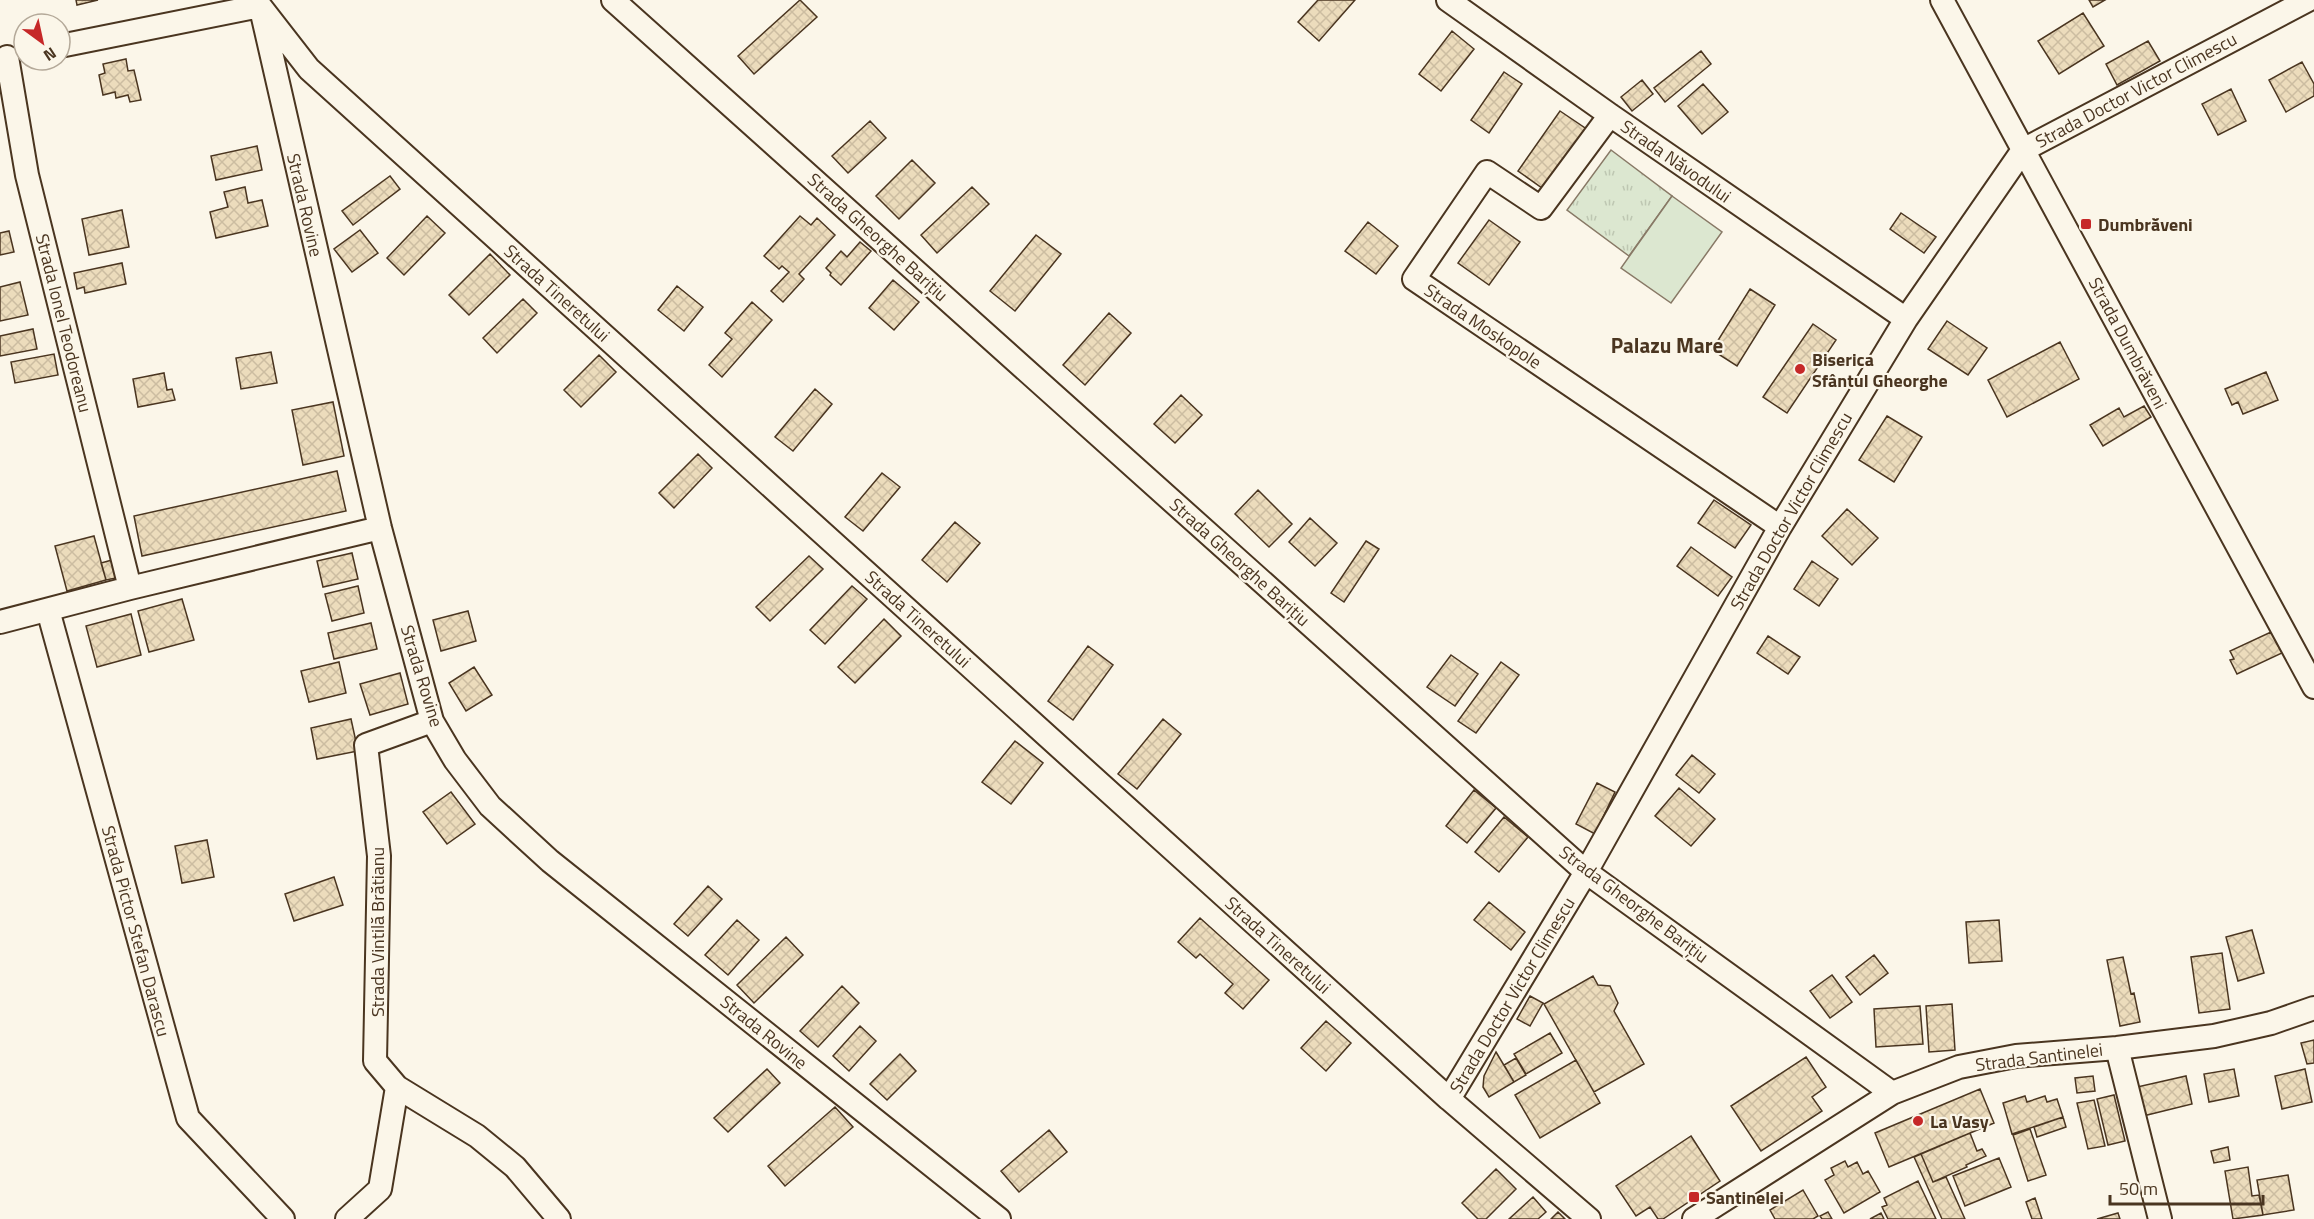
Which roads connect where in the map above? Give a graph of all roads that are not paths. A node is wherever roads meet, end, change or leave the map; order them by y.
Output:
1 (614, 0) edge
2 (1448, 0) edge
3 (1942, 0) edge
4 (2308, 0) edge
5 (259, 3) edge
6 (72, 43) edge
7 (10, 56) edge
8 (1610, 115) junction
9 (2023, 150) junction
10 (1906, 319) junction
11 (1780, 527) junction
12 (380, 528) junction
13 (130, 588) junction
14 (48, 610) junction
15 (0, 622) edge
16 (2314, 687) edge
17 (432, 721) junction
18 (1586, 872) junction
19 (2314, 1008) edge
20 (2117, 1048) junction
21 (397, 1087) junction
22 (1892, 1092) junction
23 (1449, 1099) junction
24 (284, 1219) edge
25 (347, 1219) edge
26 (559, 1219) edge
27 (999, 1219) edge
28 (1589, 1219) edge
29 (1694, 1219) edge
30 (2160, 1219) edge

1 - 18 street, Strada Gheorghe Barițiu
2 - 8 street, Strada Năvodului
3 - 9 street, Strada Dumbrăveni
4 - 9 street, Strada Doctor Victor Climescu
5 - 6 street
5 - 12 street, Strada Rovine
5 - 23 street, Strada Tineretului
7 - 13 street, Strada Ionel Teodoreanu
8 - 10 street, Strada Năvodului
8 - 11 street, Strada Moskopole
9 - 10 street, Strada Doctor Victor Climescu
9 - 16 street, Strada Dumbrăveni
10 - 11 street, Strada Doctor Victor Climescu
11 - 18 street, Strada Doctor Victor Climescu
12 - 13 street
12 - 17 street, Strada Rovine
13 - 14 street
14 - 15 street
14 - 24 street, Strada Pictor Stefan Darascu
17 - 21 street, Strada Vintilă Brătianu
17 - 27 street, Strada Rovine
18 - 22 street, Strada Gheorghe Barițiu
18 - 23 street, Strada Doctor Victor Climescu
19 - 20 street, Strada Santinelei
20 - 22 street, Strada Santinelei
20 - 30 street
21 - 25 street
21 - 26 street, Strada Vintilă Brătianu
22 - 29 street, Strada Santinelei
23 - 28 street, Strada Tineretului

